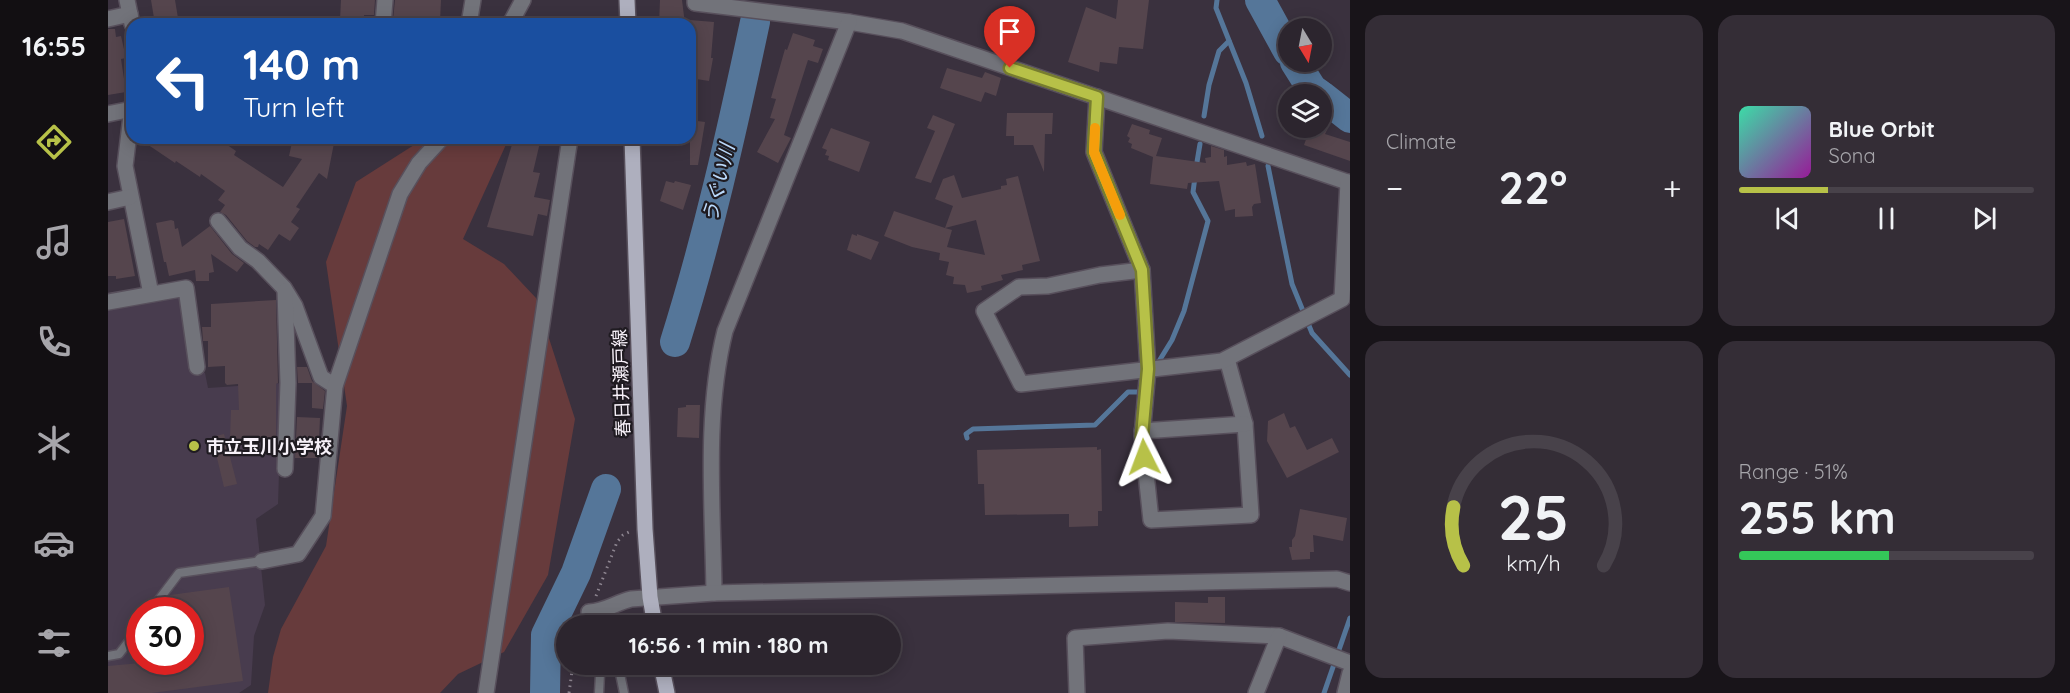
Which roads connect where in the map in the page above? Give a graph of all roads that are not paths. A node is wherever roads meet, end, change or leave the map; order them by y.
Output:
1 (385, 0) edge
2 (473, 0) edge
3 (523, 0) edge
4 (627, 0) edge
5 (695, 0) edge
6 (130, 13) edge
7 (384, 18) edge
8 (470, 18) edge
9 (513, 18) edge
10 (628, 18) edge
11 (108, 19) edge
12 (849, 22) junction
13 (1097, 97) junction
14 (126, 110) edge
15 (108, 114) edge
16 (128, 144) edge
17 (436, 144) edge
18 (569, 144) edge
19 (632, 144) edge
20 (1349, 182) edge
21 (130, 197) junction
22 (108, 202) edge
23 (218, 221) dead end
24 (1142, 270) junction
25 (284, 288) junction
26 (151, 294) junction
27 (108, 302) edge
28 (1227, 359) junction
29 (197, 367) dead end
30 (1148, 369) junction
31 (334, 386) junction
32 (1245, 424) junction
33 (1142, 431) junction
34 (285, 469) dead end
35 (262, 561) joint
36 (1350, 583) edge
37 (714, 593) junction
38 (161, 597) edge
39 (650, 597) junction
40 (607, 610) junction
41 (589, 612) road end
42 (608, 615) edge
43 (653, 615) edge
44 (1279, 636) junction
45 (126, 645) edge
46 (108, 656) edge
47 (1350, 663) edge
48 (1350, 673) edge
49 (600, 675) edge
50 (620, 675) edge
51 (663, 675) edge
52 (486, 693) edge
53 (599, 693) edge
54 (624, 693) edge
55 (667, 693) edge
56 (1077, 693) edge
57 (1256, 693) edge
58 (1345, 693) edge

1 - 7 street
2 - 8 street
3 - 9 street
4 - 10 main road
5 - 12 street
6 - 11 street
12 - 13 street
12 - 37 street
13 - 20 street
13 - 24 street
14 - 15 street
16 - 21 street
17 - 31 street
18 - 52 street
19 - 39 main road, 春日井瀬戸線
20 - 28 street
21 - 22 street
21 - 26 street
23 - 25 street
24 - 30 street
24 - 30 street
25 - 31 street
25 - 34 street
26 - 27 street
26 - 29 street
28 - 30 street
28 - 32 street
30 - 33 street
31 - 35 street
32 - 33 street
32 - 33 street
35 - 38 lane
36 - 37 street
37 - 39 street
39 - 40 street
39 - 43 main road, 春日井瀬戸線
40 - 41 street
40 - 42 lane
44 - 47 street
44 - 56 street
44 - 57 street
45 - 46 lane
48 - 58 street
49 - 53 lane
50 - 54 lane
51 - 55 main road

